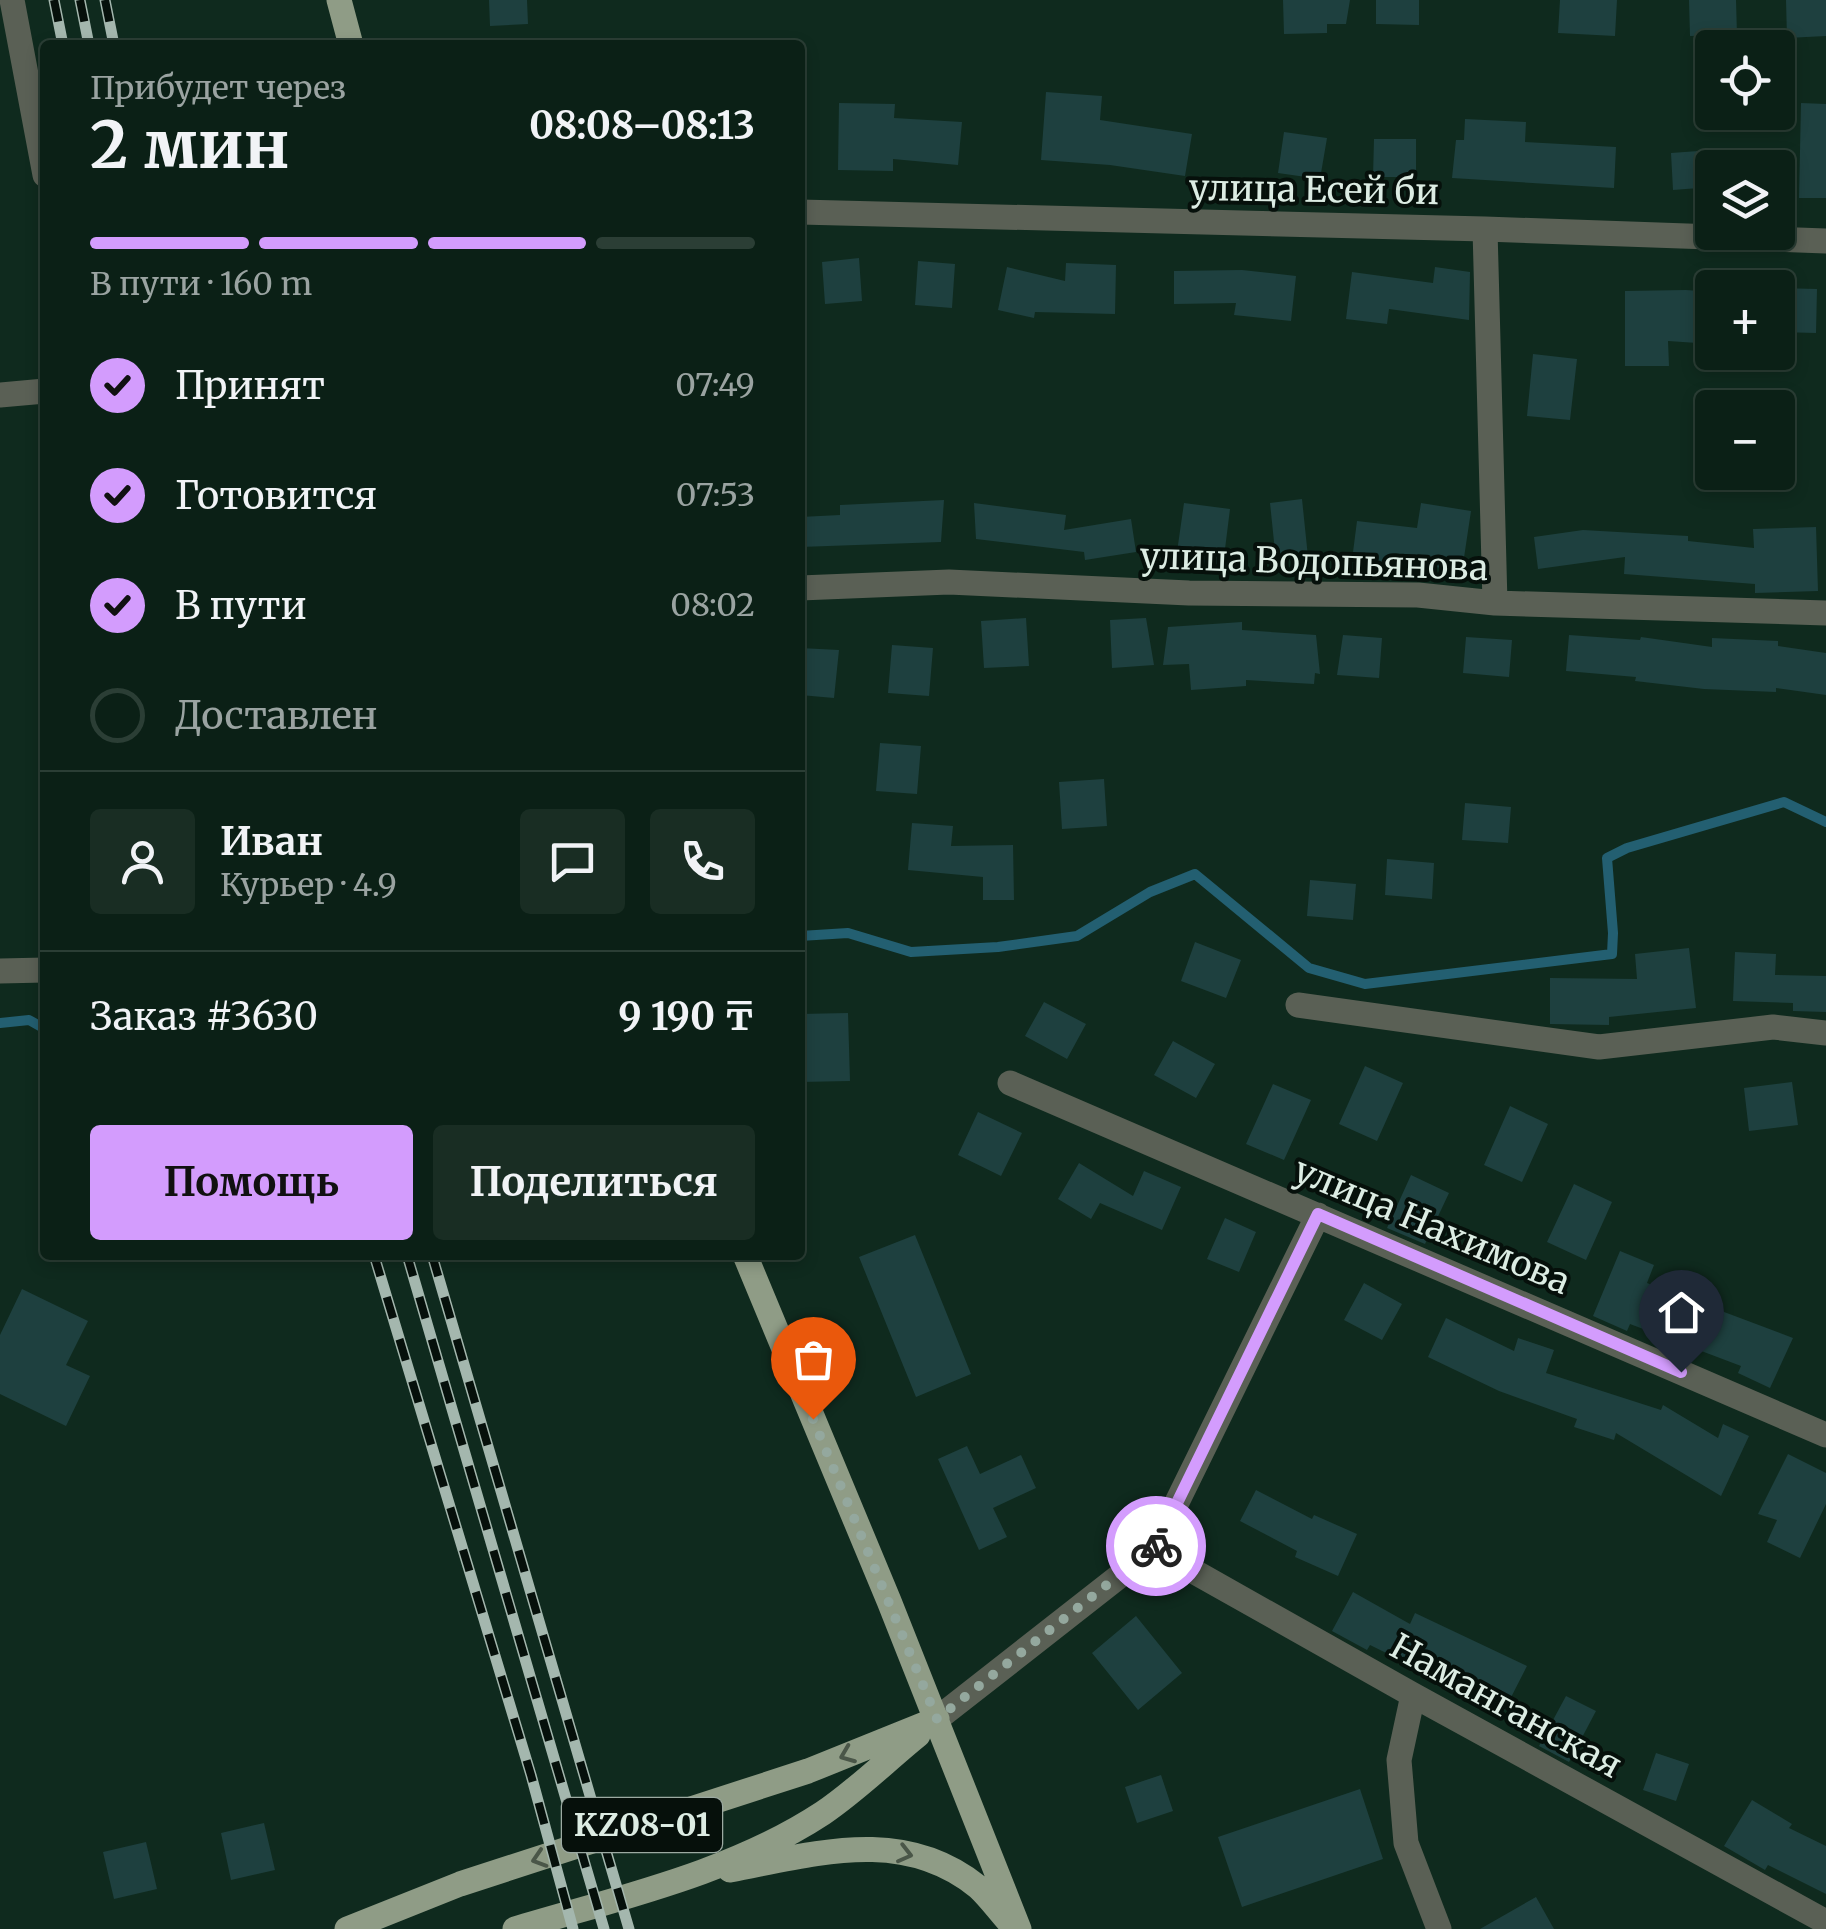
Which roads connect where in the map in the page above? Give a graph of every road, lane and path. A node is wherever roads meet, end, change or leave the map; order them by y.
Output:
1 (12, 0) edge
2 (338, 0) edge
3 (350, 40) edge
4 (40, 149) edge
5 (805, 212) edge
6 (1485, 229) junction
7 (1826, 241) edge
8 (40, 391) edge
9 (0, 395) edge
10 (805, 588) edge
11 (1496, 603) junction
12 (1826, 614) edge
13 (0, 970) edge
14 (40, 970) edge
15 (1298, 1005) dead end
16 (1826, 1033) edge
17 (1010, 1083) dead end
18 (1318, 1214) junction
19 (747, 1260) edge
20 (1826, 1435) edge
21 (1154, 1548) junction
22 (1413, 1695) junction
23 (937, 1719) junction
24 (672, 1882) junction
25 (1826, 1922) edge
26 (347, 1929) edge
27 (514, 1929) edge
28 (1017, 1929) edge
29 (1439, 1929) edge

1 - 4 street
2 - 3 main road
5 - 6 street, улица Есей би
6 - 7 street, улица Есей би
6 - 11 street
8 - 9 street
10 - 11 street, улица Водопьянова
11 - 12 street, улица Водопьянова
13 - 14 street
15 - 16 street
17 - 18 street, улица Нахимова
18 - 20 street, улица Нахимова
18 - 21 street
19 - 23 main road
21 - 22 street, Наманганская
21 - 23 street
22 - 25 street, Наманганская
22 - 29 street
23 - 24 main road, KZ08-01
23 -> 26 main road, KZ08-01
23 - 28 main road
24 - 27 main road, KZ08-01
24 -> 28 main road, KZ08-01

